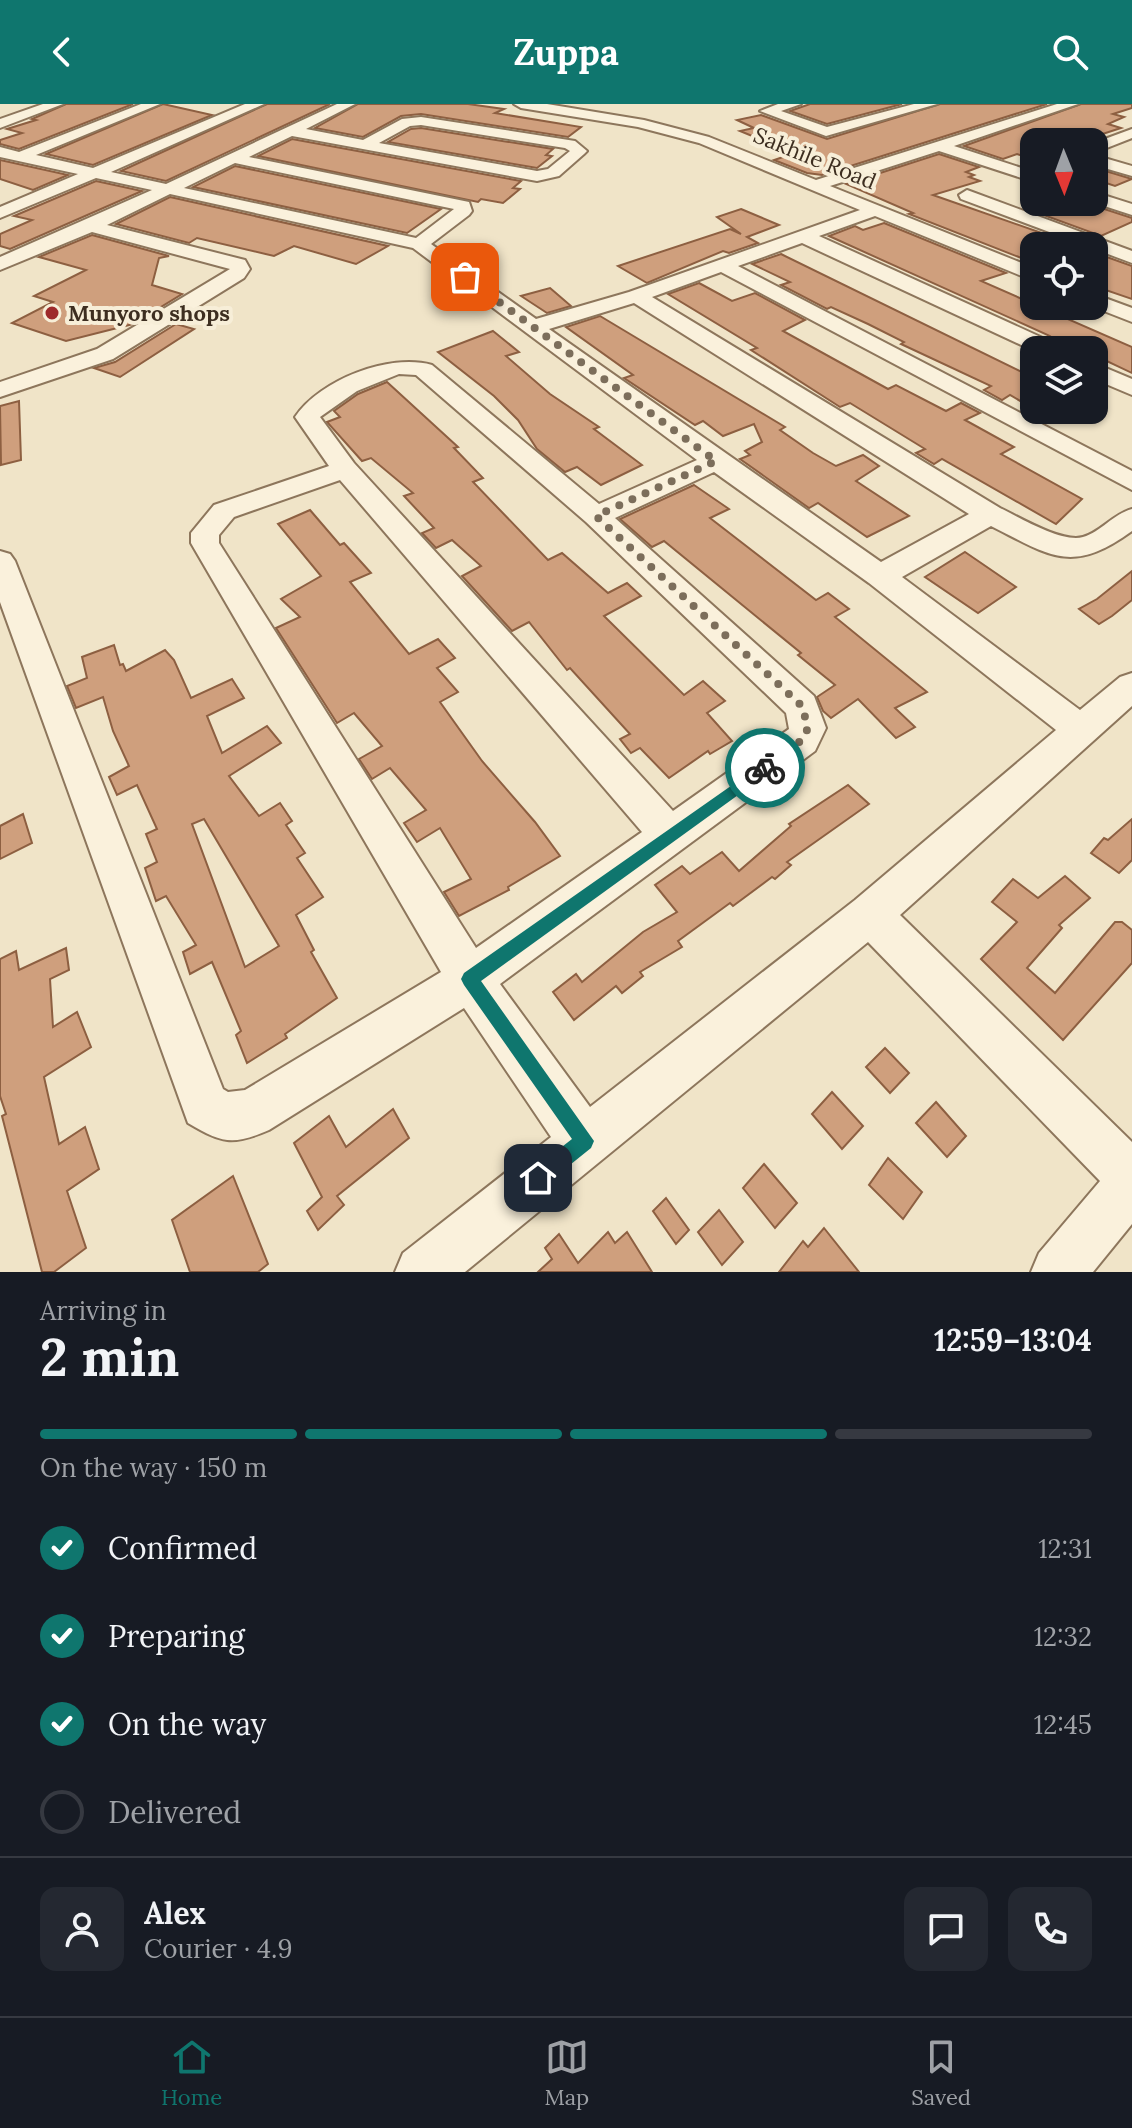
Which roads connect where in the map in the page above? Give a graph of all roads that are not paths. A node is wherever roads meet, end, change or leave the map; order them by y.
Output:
1 (56, 104) edge
2 (153, 104) edge
3 (257, 104) edge
4 (348, 104) edge
5 (521, 104) edge
6 (794, 104) edge
7 (1071, 104) edge
8 (932, 106) edge
9 (968, 119) dead end
10 (0, 124) edge
11 (996, 128) junction
12 (290, 131) junction
13 (1129, 136) edge
14 (1108, 143) edge
15 (366, 144) junction
16 (939, 146) junction
17 (0, 152) edge
18 (21, 156) junction
19 (233, 158) junction
20 (1108, 164) edge
21 (1020, 170) edge
22 (1132, 171) edge
23 (94, 173) junction
24 (1020, 176) edge
25 (816, 185) junction
26 (168, 189) junction
27 (1108, 202) edge
28 (876, 210) junction
29 (1132, 210) edge
30 (0, 213) edge
31 (1020, 215) edge
32 (1023, 216) edge
33 (90, 226) junction
34 (801, 235) junction
35 (419, 244) junction
36 (1132, 257) edge
37 (0, 264) edge
38 (720, 264) junction
39 (1020, 269) edge
40 (636, 296) junction
41 (1108, 306) edge
42 (1132, 316) edge
43 (533, 327) junction
44 (1020, 336) edge
45 (1108, 377) edge
46 (1132, 388) edge
47 (0, 390) edge
48 (716, 461) junction
49 (345, 469) junction
50 (1132, 482) edge
51 (990, 514) junction
52 (596, 516) junction
53 (1132, 518) edge
54 (0, 561) edge
55 (880, 576) junction
56 (1132, 686) edge
57 (1081, 730) junction
58 (670, 836) junction
59 (870, 914) junction
60 (470, 979) junction
61 (584, 1141) junction
62 (1132, 1181) edge
63 (422, 1272) edge
64 (1058, 1272) edge

1 - 10 street
2 - 18 street
3 - 23 street
4 - 12 street
5 - 25 street, Sakhile Road
6 - 8 street
7 - 11 street
9 - 11 street
11 - 16 street
12 - 15 street
12 - 19 street
13 - 14 street
15 - 15 street
16 - 21 street
16 - 25 street
17 - 18 street
18 - 23 street
19 - 26 street
19 - 35 street
20 - 22 street
23 - 26 street
23 - 30 street
24 - 31 street
25 - 28 street, Sakhile Road
26 - 33 street
26 - 35 street
27 - 29 street
28 - 34 street
28 - 39 street, Sakhile Road
32 - 36 street
33 - 37 street
33 - 47 street
34 - 38 street
34 - 44 street
35 - 43 street
38 - 40 street
38 - 50 street
40 - 43 street
40 - 51 street
41 - 42 street
43 - 48 street
45 - 46 street
48 - 52 street
48 - 55 street
49 - 52 street
49 - 58 street
49 - 60 street
51 - 53 street
51 - 55 street
52 - 58 street
54 - 60 street
55 - 57 street
56 - 57 street
57 - 59 street
58 - 60 street
59 - 61 street
59 - 62 street
60 - 61 street
61 - 63 street
62 - 64 street

